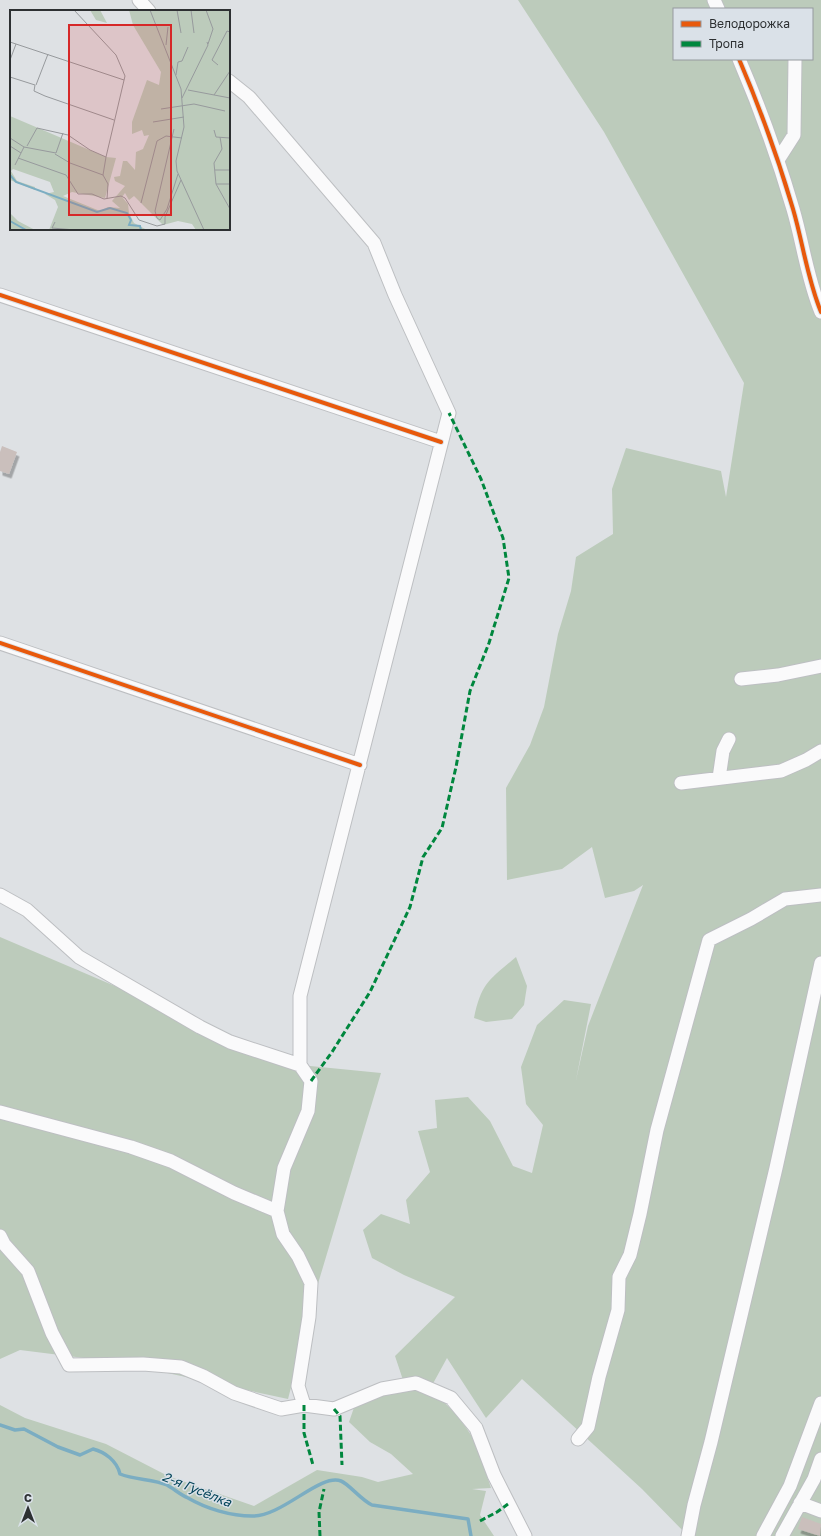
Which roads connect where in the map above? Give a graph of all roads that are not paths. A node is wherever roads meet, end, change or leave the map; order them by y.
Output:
1 (139, 0) edge
2 (148, 10) edge
3 (739, 60) edge
4 (795, 60) edge
5 (230, 82) edge
6 (778, 160) junction
7 (0, 295) edge
8 (821, 312) edge
9 (441, 442) junction
10 (0, 643) edge
11 (821, 666) edge
12 (742, 679) dead end
13 (729, 739) dead end
14 (821, 751) edge
15 (360, 765) junction
16 (719, 778) junction
17 (681, 783) dead end
18 (0, 895) edge
19 (821, 895) edge
20 (821, 963) edge
21 (300, 1065) junction
22 (0, 1112) edge
23 (277, 1211) junction
24 (0, 1236) edge
25 (821, 1403) edge
26 (304, 1405) junction
27 (578, 1439) dead end
28 (821, 1459) edge
29 (800, 1503) junction
30 (821, 1511) edge
31 (525, 1536) edge
32 (688, 1536) edge
33 (763, 1536) edge
34 (782, 1536) edge

1 - 2 street
3 - 6 street
4 - 6 street
5 - 9 street
6 - 8 street
7 - 9 street
9 - 15 street
10 - 15 street
11 - 12 street
13 - 16 street
14 - 16 street
15 - 21 street
16 - 17 street
18 - 21 street
19 - 27 street
20 - 32 street
21 - 23 street
22 - 23 street
23 - 26 street
24 - 26 street
25 - 33 street
26 - 31 street
28 - 29 street
29 - 30 street
29 - 34 street

